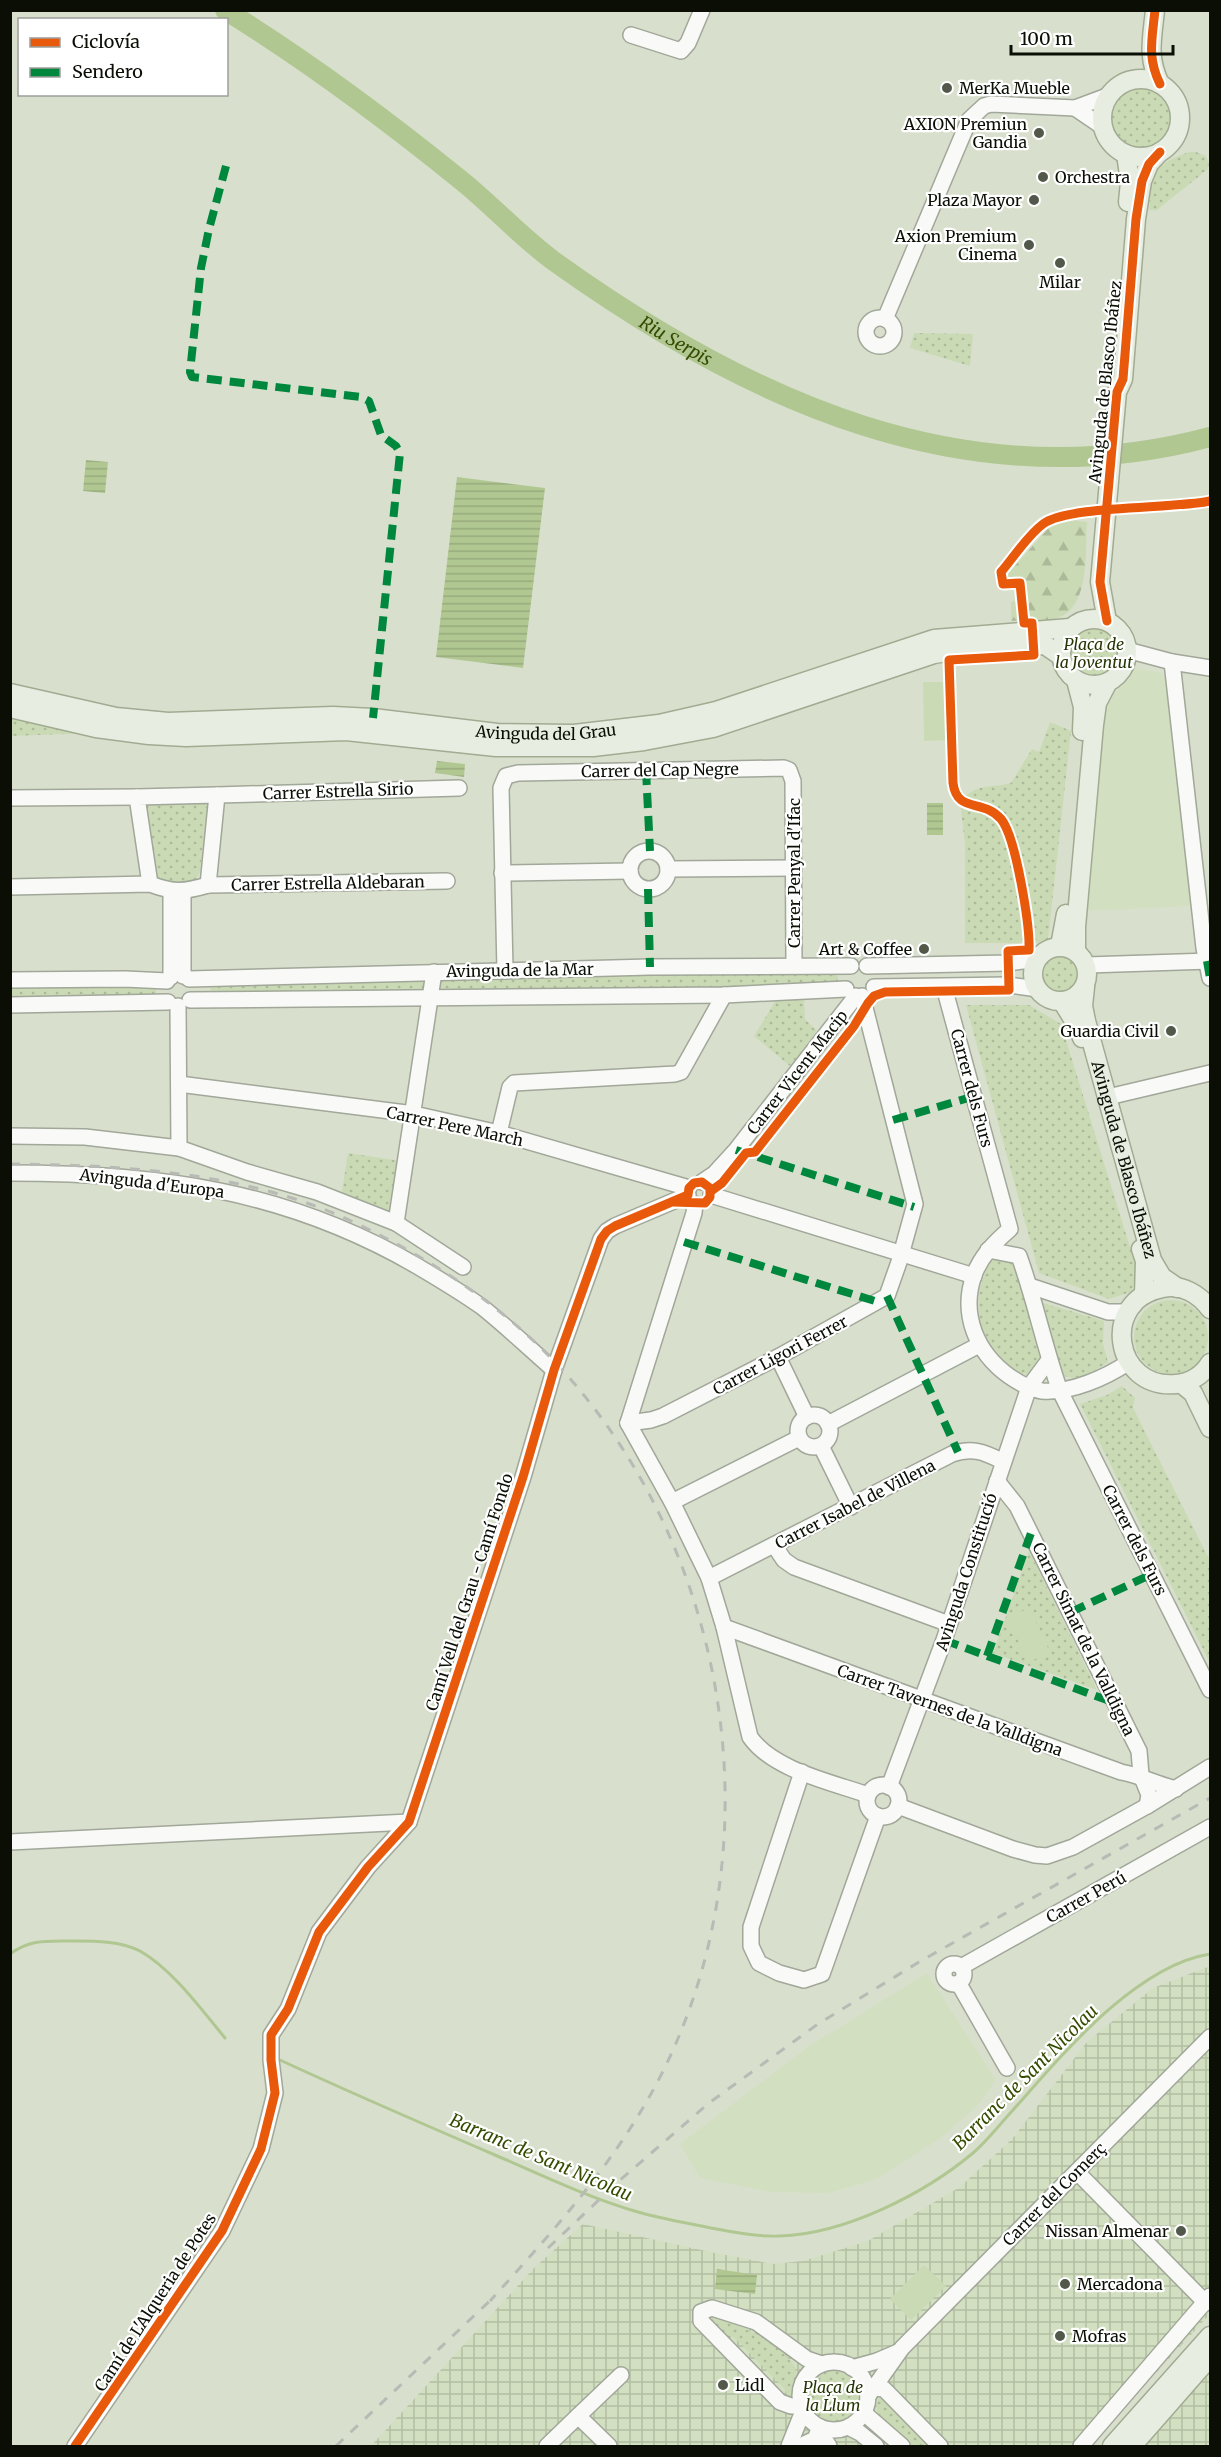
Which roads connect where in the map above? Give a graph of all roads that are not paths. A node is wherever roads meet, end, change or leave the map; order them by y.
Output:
1 (702, 10) edge
2 (1145, 10) edge
3 (1155, 10) edge
4 (631, 35) dead end
5 (1128, 81) junction
6 (1160, 84) junction
7 (1110, 95) junction
8 (1075, 108) junction
9 (1103, 127) junction
10 (1160, 152) junction
11 (1126, 153) junction
12 (885, 319) dead end
13 (1117, 392) junction
14 (1100, 587) junction
15 (1107, 621) junction
16 (1073, 626) junction
17 (1128, 650) junction
18 (1061, 656) junction
19 (1172, 662) junction
20 (1210, 668) edge
21 (1076, 680) junction
22 (1108, 682) junction
23 (10, 693) edge
24 (10, 708) edge
25 (793, 781) joint
26 (459, 788) dead end
27 (217, 795) junction
28 (137, 797) junction
29 (10, 798) edge
30 (794, 868) junction
31 (668, 869) junction
32 (630, 871) junction
33 (502, 873) junction
34 (447, 881) dead end
35 (150, 884) junction
36 (208, 885) junction
37 (10, 887) edge
38 (177, 891) junction
39 (1074, 954) junction
40 (1037, 959) junction
41 (1209, 961) edge
42 (794, 965) junction
43 (851, 966) junction
44 (867, 966) junction
45 (505, 971) junction
46 (434, 972) junction
47 (177, 978) junction
48 (1210, 978) edge
49 (10, 980) edge
50 (944, 987) junction
51 (1085, 987) junction
52 (1038, 989) junction
53 (859, 992) junction
54 (724, 995) junction
55 (431, 999) junction
56 (1062, 1001) junction
57 (179, 1002) junction
58 (10, 1005) edge
59 (1210, 1073) edge
60 (179, 1084) junction
61 (1108, 1097) junction
62 (414, 1114) junction
63 (499, 1132) junction
64 (10, 1136) edge
65 (179, 1148) junction
66 (10, 1173) edge
67 (699, 1198) junction
68 (671, 1203) junction
69 (396, 1223) junction
70 (1010, 1229) junction
71 (988, 1250) junction
72 (902, 1254) junction
73 (1019, 1256) junction
74 (463, 1268) dead end
75 (974, 1276) junction
76 (1030, 1286) junction
77 (1178, 1288) junction
78 (1144, 1295) junction
79 (1210, 1309) edge
80 (1127, 1312) junction
81 (979, 1345) junction
82 (778, 1357) junction
83 (1049, 1360) junction
84 (1129, 1362) junction
85 (1209, 1366) edge
86 (554, 1370) junction
87 (1182, 1384) junction
88 (1029, 1387) junction
89 (1060, 1390) junction
90 (1210, 1404) edge
91 (807, 1417) junction
92 (628, 1423) junction
93 (828, 1424) junction
94 (1210, 1428) edge
95 (799, 1438) junction
96 (821, 1446) junction
97 (1002, 1461) junction
98 (997, 1481) junction
99 (672, 1502) junction
100 (850, 1507) junction
101 (774, 1545) junction
102 (710, 1578) junction
103 (949, 1624) junction
104 (724, 1627) junction
105 (1210, 1690) edge
106 (922, 1700) junction
107 (1210, 1767) edge
108 (801, 1772) junction
109 (1141, 1775) junction
110 (889, 1787) junction
111 (1176, 1789) junction
112 (868, 1795) junction
113 (898, 1806) junction
114 (1148, 1806) junction
115 (878, 1816) junction
116 (409, 1822) junction
117 (1210, 1827) edge
118 (10, 1842) edge
119 (1210, 2037) edge
120 (1007, 2068) dead end
121 (1077, 2172) junction
122 (1208, 2299) edge
123 (1210, 2336) edge
124 (784, 2343) junction
125 (898, 2352) junction
126 (1210, 2357) edge
127 (822, 2364) junction
128 (852, 2368) junction
129 (621, 2374) dead end
130 (803, 2380) junction
131 (871, 2392) junction
132 (780, 2402) junction
133 (802, 2409) junction
134 (864, 2413) junction
135 (578, 2416) junction
136 (848, 2427) junction
137 (821, 2428) junction
138 (794, 2431) junction
139 (75, 2446) edge
140 (547, 2446) edge
141 (609, 2446) edge
142 (789, 2446) edge
143 (800, 2446) edge
144 (829, 2446) edge
145 (876, 2446) edge
146 (902, 2446) edge
147 (940, 2446) edge
148 (1081, 2446) edge
149 (1112, 2446) edge
150 (1132, 2446) edge

1 - 4 street
2 - 5 main road
3 - 6 main road
5 - 6 main road
5 - 7 main road
6 - 10 main road
7 - 8 street
7 - 9 main road
8 - 9 street
8 - 12 street
9 - 11 main road
10 - 11 main road
10 - 13 main road, Avinguda de Blasco Ibáñez
11 - 13 main road, Avinguda de Blasco Ibáñez
13 - 14 main road, Avinguda de Blasco Ibáñez
14 - 15 main road, Avinguda de Blasco Ibáñez
14 - 16 main road, Avinguda de Blasco Ibáñez
15 - 16 main road
15 - 17 main road
16 - 18 main road
16 - 23 main road, Avinguda del Grau
17 - 19 street
17 - 22 main road
18 - 21 main road
18 - 24 main road, Avinguda del Grau
19 - 20 street
19 - 41 street
21 - 22 main road
21 - 39 main road
22 - 39 main road
25 - 30 street, Carrer Penyal d'Ifac
25 - 33 street, Carrer del Cap Negre
26 - 27 street, Carrer Estrella Sirio
27 - 28 street, Carrer Estrella Sirio
27 - 36 street
28 - 29 street, Carrer Estrella Sirio
28 - 35 street
30 - 31 street
30 - 42 street, Carrer Penyal d'Ifac
31 - 32 street
31 - 32 street
32 - 33 street
33 - 45 street
34 - 36 street, Carrer Estrella Aldebaran
35 - 37 street
35 - 38 street
36 - 38 street, Carrer Estrella Aldebaran
38 - 47 street
39 - 40 main road
39 - 41 street
39 - 51 main road
40 - 44 street
40 - 52 main road
41 - 48 street
42 - 43 street, Avinguda de la Mar
42 - 45 street, Avinguda de la Mar
43 - 44 street, Avinguda de la Mar
43 - 53 street
44 - 53 street, Carrer Ligori Ferrer
45 - 46 street, Avinguda de la Mar
46 - 47 street, Avinguda de la Mar
46 - 55 street
47 - 49 street, Avinguda de la Mar
47 - 57 street
47 - 57 street
50 - 52 street, Avinguda de la Mar
50 - 53 street, Avinguda de la Mar
50 - 70 street, Carrer dels Furs
51 - 56 main road
51 - 61 main road, Avinguda de Blasco Ibáñez
52 - 56 main road
53 - 54 street, Avinguda de la Mar
53 - 67 street, Carrer Vicent Macip
53 - 72 street, Carrer Ligori Ferrer
54 - 55 street, Avinguda de la Mar
54 - 63 street
55 - 57 street, Avinguda de la Mar
55 - 62 street
56 - 78 main road, Avinguda de Blasco Ibáñez
57 - 58 street, Avinguda de la Mar
57 - 60 street
59 - 61 street
60 - 62 street, Carrer Pere March
60 - 65 street
61 - 77 main road, Avinguda de Blasco Ibáñez
62 - 63 street, Carrer Pere March
62 - 69 street
63 - 67 street, Carrer Pere March
64 - 65 street
65 - 69 street
66 - 86 street, Avinguda d'Europa
67 - 68 street
67 - 68 street
67 - 72 street, Carrer Pere March
67 - 92 street, Carrer Vicent Macip
68 - 86 street, Camí Vell del Grau - Camí Fondo
69 - 74 street
70 - 71 street
70 - 73 street, Carrer dels Furs
71 - 73 street
71 - 75 street
72 - 75 street, Carrer Pere March
72 - 82 street, Carrer Ligori Ferrer
73 - 76 street, Carrer dels Furs
75 - 81 street
76 - 80 street
76 - 83 street, Carrer dels Furs
77 - 78 main road
77 - 79 main road, Avinguda de Blasco Ibáñez
78 - 80 main road
80 - 84 main road
81 - 88 street
81 - 93 street
82 - 91 street
82 - 92 street, Carrer Ligori Ferrer
83 - 88 street, Avinguda Constitució
83 - 89 street, Carrer dels Furs
84 - 87 main road
84 - 89 street
85 - 87 main road
85 - 90 main road
86 - 116 street, Camí Vell del Grau - Camí Fondo
87 - 94 main road
88 - 89 street
88 - 97 street, Avinguda Constitució
89 - 105 street, Carrer dels Furs
91 - 93 street
91 - 95 street
92 - 99 street
93 - 96 street
95 - 96 street
95 - 99 street
96 - 100 street
97 - 98 street, Avinguda Constitució
97 - 100 street, Carrer Isabel de Villena
98 - 103 street, Avinguda Constitució
98 - 109 street, Carrer Simat de la Valldigna
99 - 102 street
100 - 101 street, Carrer Isabel de Villena
101 - 102 street, Carrer Isabel de Villena
101 - 103 street
102 - 104 street
103 - 106 street, Avinguda Constitució
104 - 106 street, Carrer Tavernes de la Valldigna
104 - 108 street
106 - 109 street, Carrer Tavernes de la Valldigna
106 - 110 street, Avinguda Constitució
107 - 111 street
108 - 112 street
108 - 115 street
109 - 111 street, Carrer Tavernes de la Valldigna
109 - 114 street, Carrer Simat de la Valldigna
110 - 112 street
110 - 113 street
111 - 114 street
112 - 115 street
113 - 114 street
113 - 115 street
116 - 118 street
116 - 139 street, Camí de L'Alqueria de Potes
117 - 120 street, Carrer Perú
119 - 121 street, Carrer del Comerç
121 - 122 street
121 - 125 street, Carrer del Comerç
122 - 148 street
123 - 149 main road
124 - 127 street
124 - 130 street
124 - 132 street
125 - 128 street, Carrer del Comerç
125 - 131 street, Carrer del Comerç
126 - 150 main road
127 - 128 street
127 - 130 street
128 - 131 street
129 - 135 street
130 - 133 street
131 - 134 street
131 - 147 street
132 - 133 street
132 - 138 street
133 - 137 street
133 - 138 street
134 - 136 street
134 - 146 street
135 - 140 street
135 - 141 street
136 - 137 street
136 - 145 street
137 - 143 street
137 - 144 street
138 - 142 street

